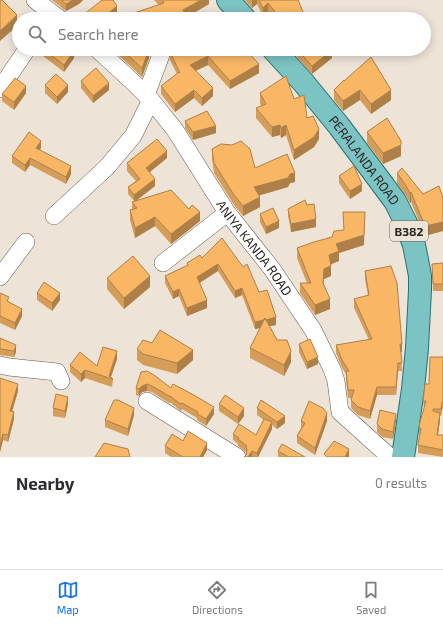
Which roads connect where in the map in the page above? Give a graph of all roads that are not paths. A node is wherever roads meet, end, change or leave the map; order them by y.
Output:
1 (35, 0) edge
2 (228, 0) edge
3 (48, 12) edge
4 (239, 12) edge
5 (22, 56) edge
6 (105, 56) edge
7 (161, 56) edge
8 (279, 56) edge
9 (0, 90) edge
10 (149, 98) junction
11 (227, 213) junction
12 (54, 216) dead end
13 (26, 242) dead end
14 (163, 263) dead end
15 (0, 277) edge
16 (0, 365) edge
17 (61, 381) dead end
18 (147, 401) dead end
19 (237, 457) edge
20 (390, 457) edge
21 (403, 457) edge

1 - 3 street
2 - 4 main road
5 - 9 street
6 - 10 street, ANIYA KANDA ROAD
7 - 10 street
8 - 21 main road, PERALANDA ROAD / B382
10 - 11 street, ANIYA KANDA ROAD
10 - 12 street
11 - 14 street
11 - 20 street, ANIYA KANDA ROAD
13 - 15 street
16 - 17 street
18 - 19 street

